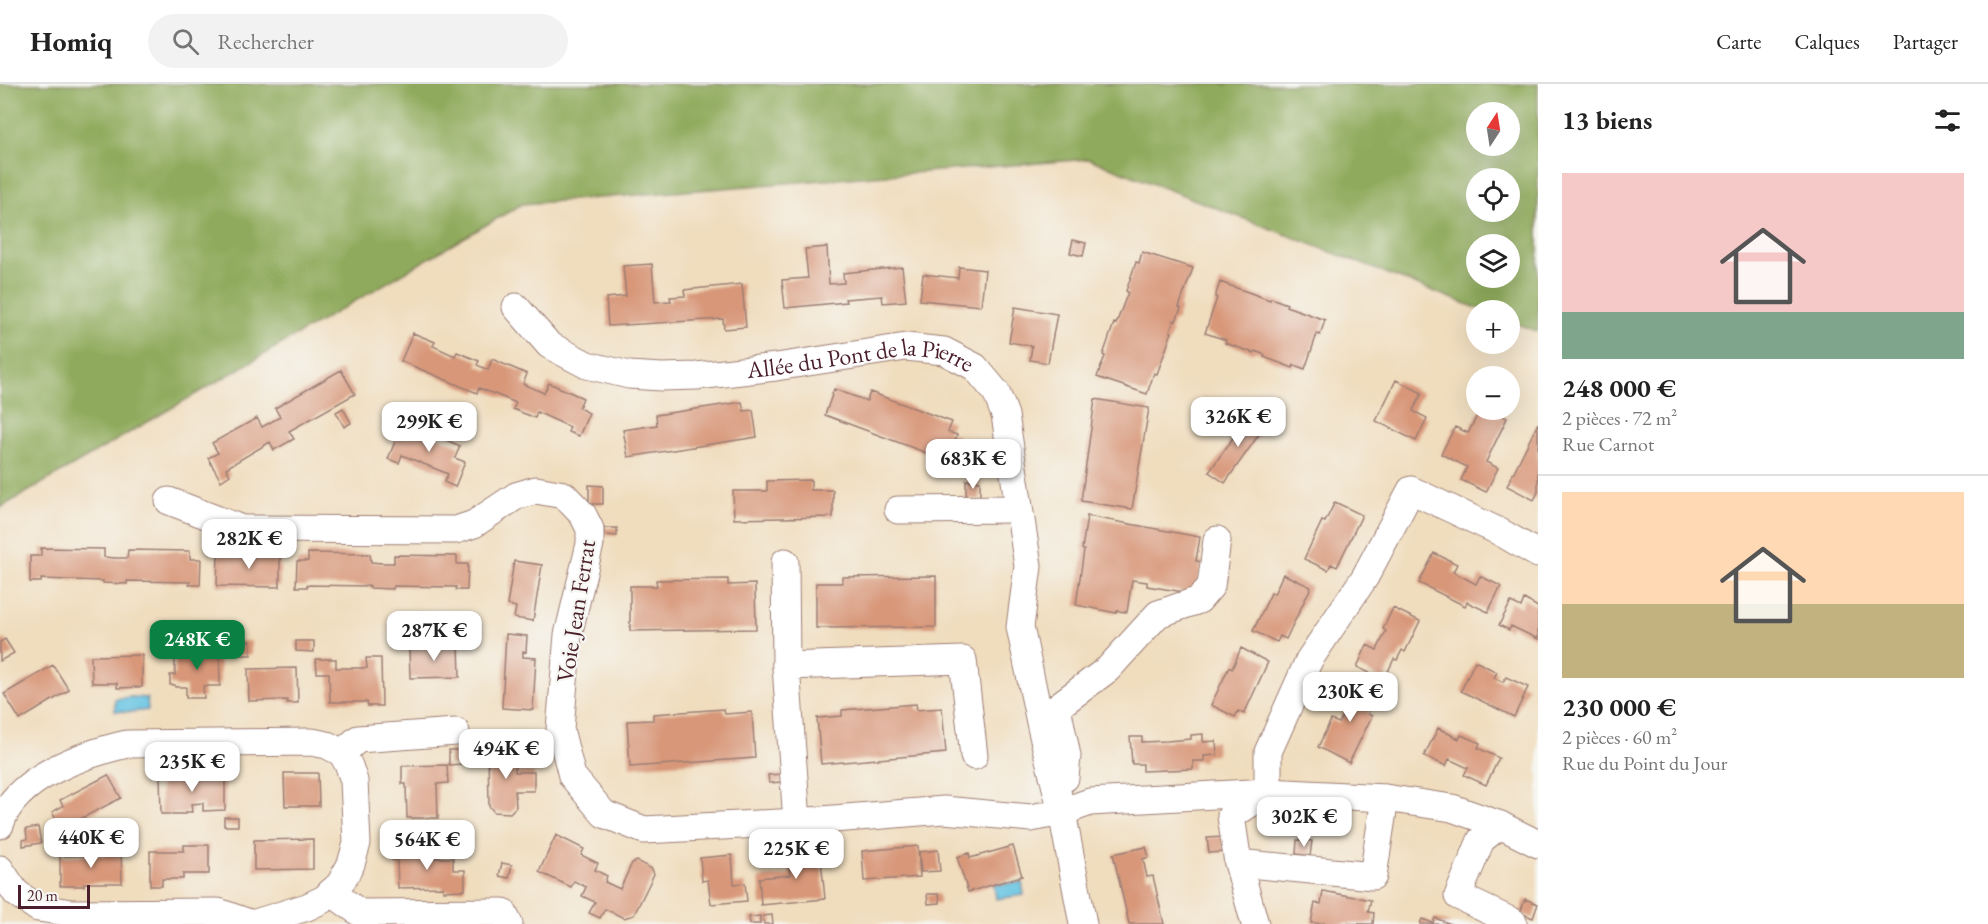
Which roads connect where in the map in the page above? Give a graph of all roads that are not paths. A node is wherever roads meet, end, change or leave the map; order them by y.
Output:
1 (516, 307) dead end
2 (169, 501) dead end
3 (1019, 509) junction
4 (898, 510) dead end
5 (1217, 540) dead end
6 (1538, 554) edge
7 (785, 562) dead end
8 (786, 666) junction
9 (456, 732) dead end
10 (342, 753) junction
11 (974, 756) dead end
12 (1268, 792) junction
13 (1385, 798) junction
14 (1062, 812) junction
15 (797, 822) junction
16 (0, 825) edge
17 (1500, 825) junction
18 (1538, 844) edge
19 (1238, 863) junction
20 (0, 869) edge
21 (331, 892) junction
22 (1514, 922) dead end
23 (509, 924) edge
24 (1083, 924) edge
25 (1255, 924) edge

1 - 3 street, Allée du Pont de la Pierre
2 - 15 street, Voie Jean Ferrat
3 - 4 street
3 - 14 street, Allée du Pont de la Pierre
5 - 14 street
6 - 12 street
7 - 8 street
8 - 11 street
8 - 15 street
9 - 10 street
10 - 16 street
10 - 21 street
12 - 13 street, Voie Jean Ferrat
12 - 14 street, Voie Jean Ferrat
12 - 19 street
13 - 17 street, Voie Jean Ferrat
13 - 19 street
14 - 15 street, Voie Jean Ferrat
14 - 24 street, Allée du Pont de la Pierre
17 - 18 street, Voie Jean Ferrat
17 - 22 street
19 - 25 street
20 - 21 street
21 - 23 street

